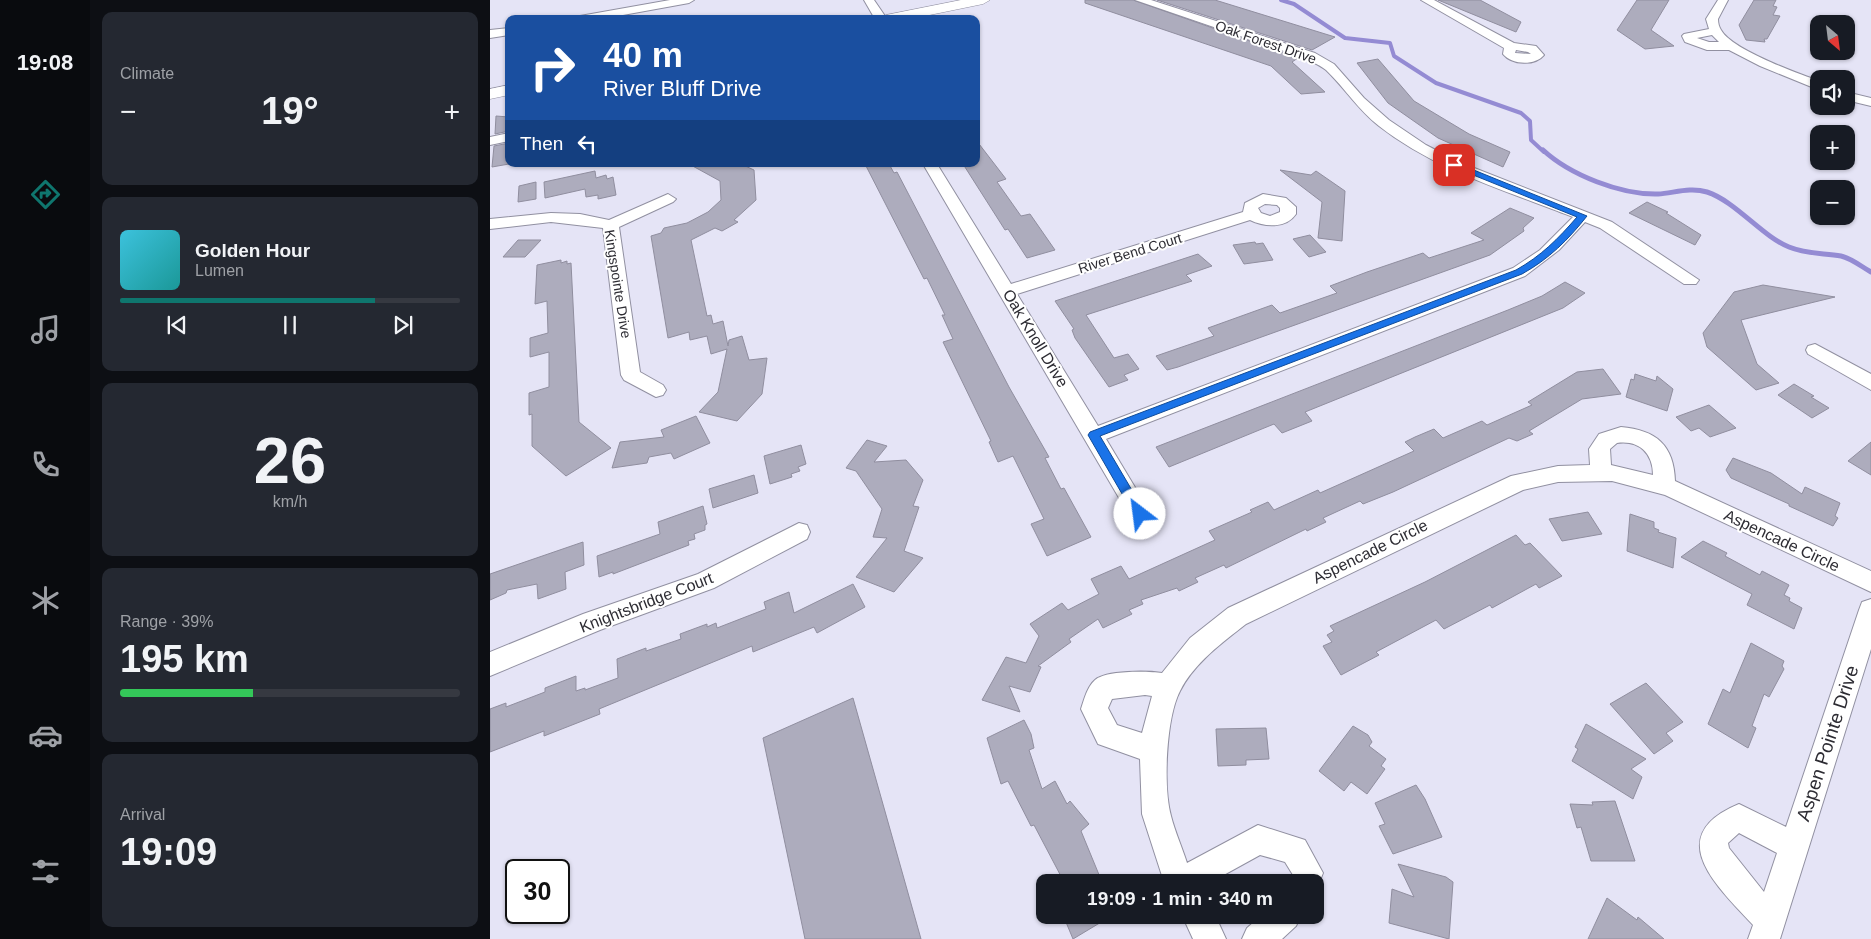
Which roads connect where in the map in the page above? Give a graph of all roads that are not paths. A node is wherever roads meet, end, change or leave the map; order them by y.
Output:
1 (689, 0) edge
2 (869, 0) edge
3 (983, 0) edge
4 (1140, 0) edge
5 (1426, 0) edge
6 (1723, 0) edge
7 (603, 15) edge
8 (878, 15) edge
9 (906, 15) edge
10 (1715, 31) junction
11 (505, 32) edge
12 (490, 34) edge
13 (1732, 46) junction
14 (1512, 47) dead end
15 (1810, 82) edge
16 (505, 91) edge
17 (490, 94) edge
18 (1855, 98) edge
19 (1871, 102) edge
20 (505, 138) edge
21 (490, 141) edge
22 (932, 167) edge
23 (668, 199) dead end
24 (1252, 214) dead end
25 (1582, 216) junction
26 (490, 224) edge
27 (611, 225) junction
28 (1690, 280) dead end
29 (1008, 291) junction
30 (1814, 350) dead end
31 (1871, 382) edge
32 (656, 390) dead end
33 (1094, 435) junction
34 (1602, 473) junction
35 (1664, 487) junction
36 (1140, 514) dead end
37 (799, 532) dead end
38 (1871, 582) edge
39 (1871, 610) edge
40 (490, 664) edge
41 (1168, 686) junction
42 (1154, 750) junction
43 (1792, 846) junction
44 (1176, 874) edge
45 (1196, 874) edge
46 (1308, 874) edge
47 (1202, 924) edge
48 (1275, 924) edge
49 (1767, 930) edge
50 (1210, 939) edge
51 (1258, 939) edge

1 - 7 street
2 - 8 street
3 - 9 main road
4 - 25 street, Oak Forest Drive
5 - 14 street
6 - 10 street
10 - 13 street
10 - 13 street
11 - 12 street
13 - 15 street
16 - 17 main road
18 - 19 street
20 - 21 street
22 - 29 street, Oak Knoll Drive
23 - 27 street
24 - 29 street, River Bend Court
25 - 28 street, Oak Forest Drive
25 - 33 street
26 - 27 street, Kingspointe Drive
27 - 32 street, Kingspointe Drive
29 - 33 street, Oak Knoll Drive
30 - 31 street
33 - 36 street, Oak Knoll Drive
34 - 35 street, Aspencade Circle
34 - 35 street
34 - 41 street, Aspencade Circle
35 - 38 street, Aspencade Circle
37 - 40 street, Knightsbridge Court
39 - 43 street, Aspen Pointe Drive
41 - 42 street, Aspencade Circle
41 - 42 street
42 - 44 street, Aspencade Circle
43 - 49 street, Aspen Pointe Drive
43 - 49 street, Aspen Pointe Drive
45 - 46 street, Aspencade Circle
47 - 50 street
48 - 51 street

